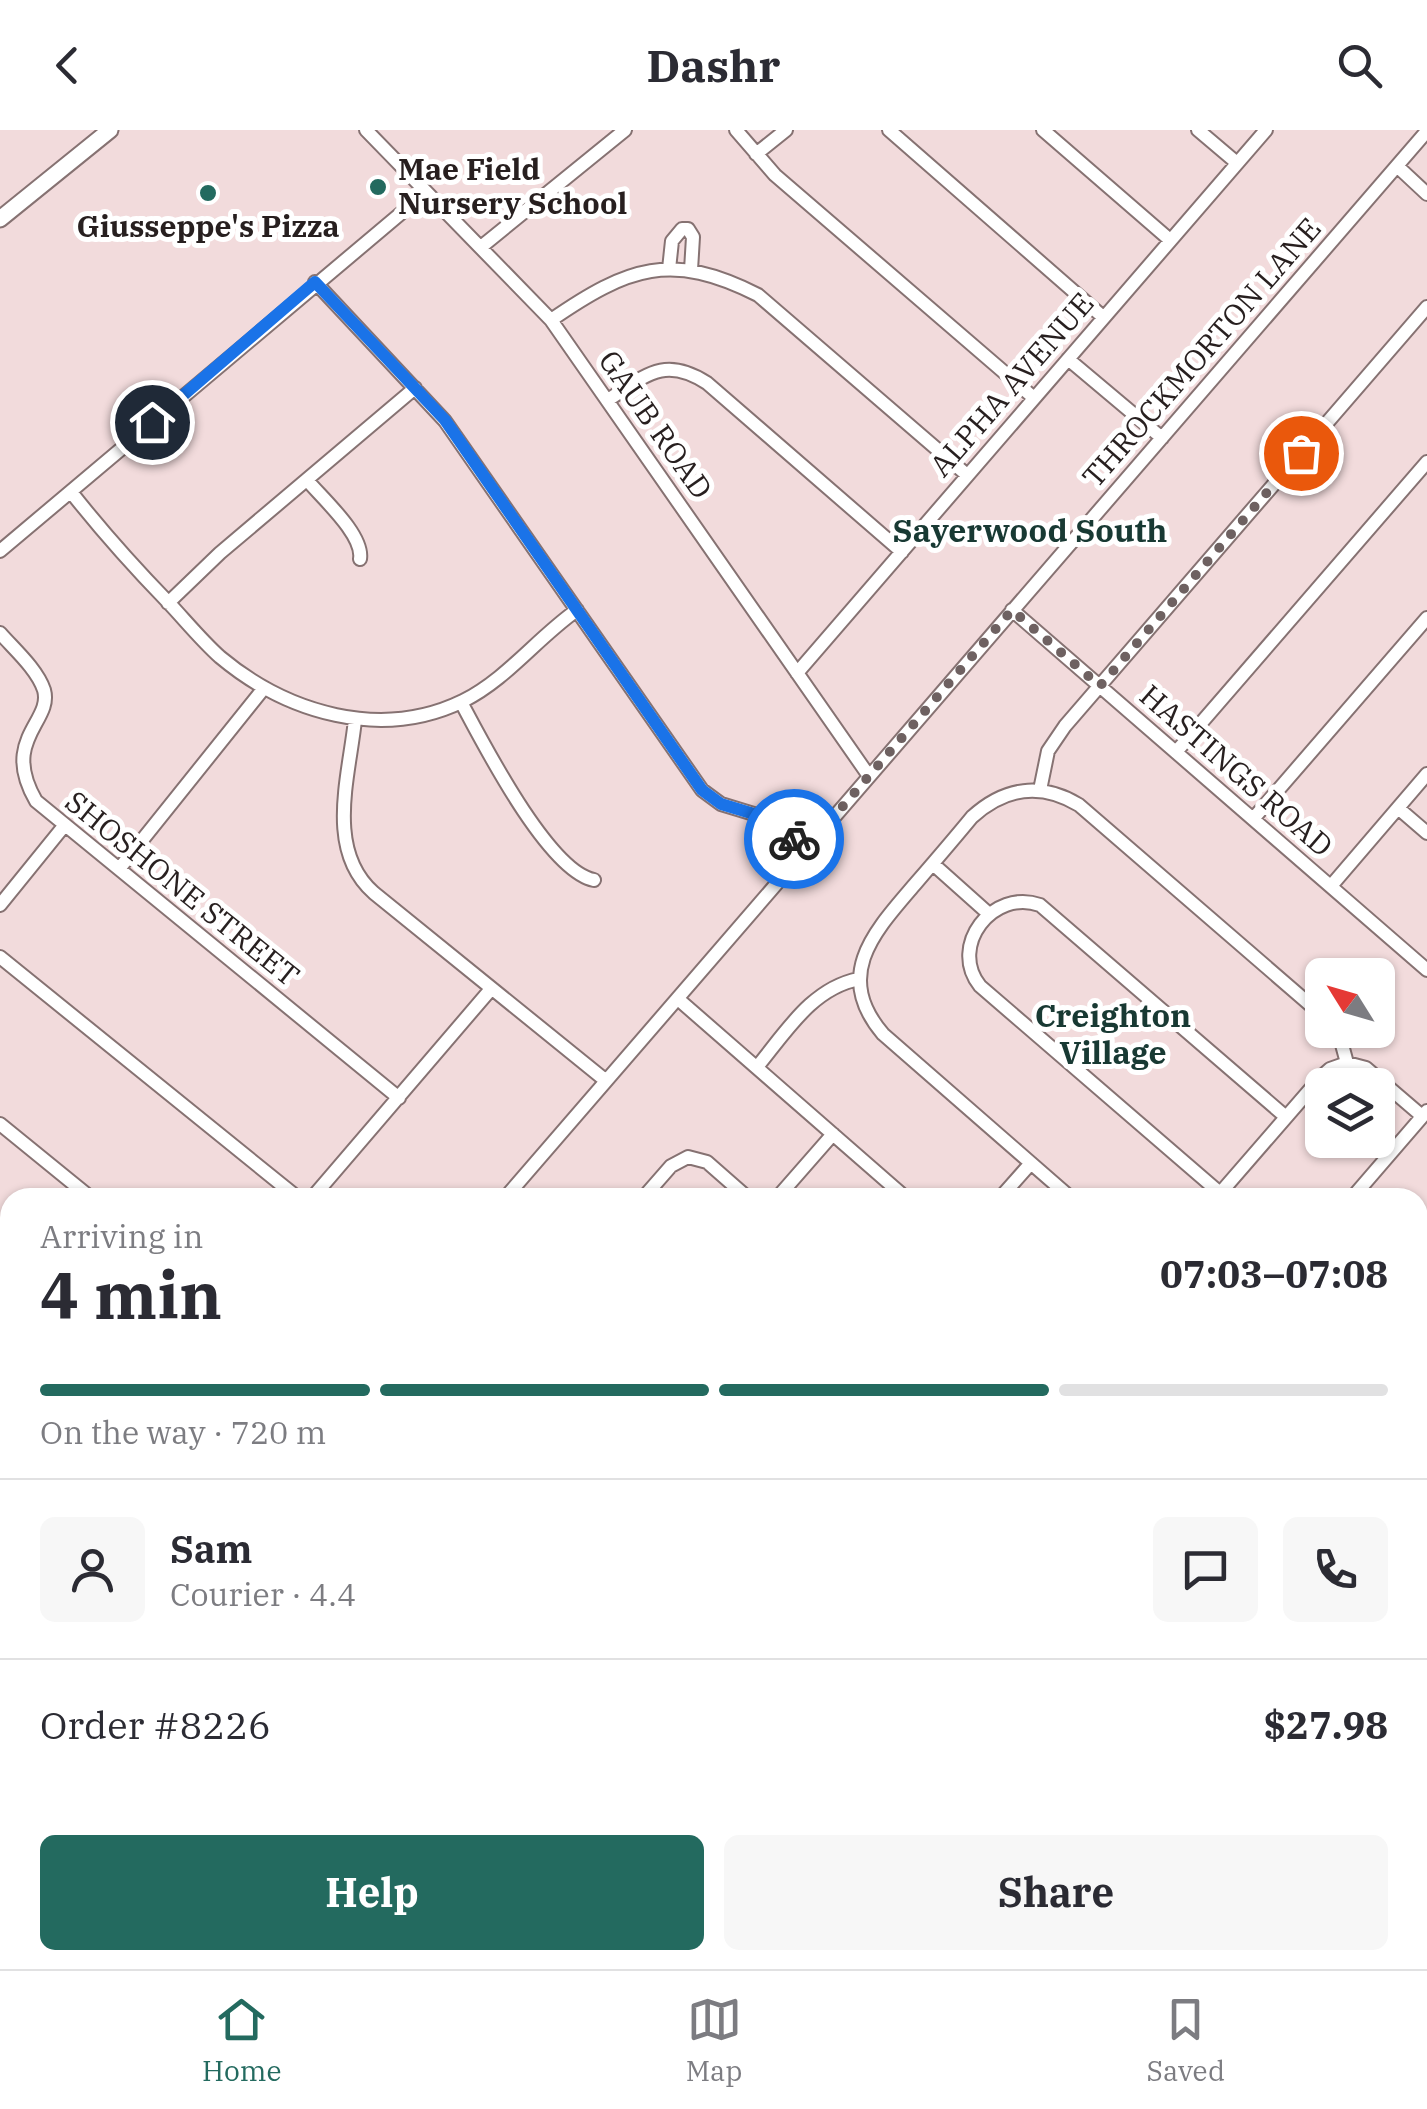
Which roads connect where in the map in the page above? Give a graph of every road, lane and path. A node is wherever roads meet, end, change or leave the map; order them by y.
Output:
1 (110, 130) edge
2 (366, 130) edge
3 (626, 130) edge
4 (736, 130) edge
5 (786, 130) edge
6 (888, 130) edge
7 (1043, 130) edge
8 (1198, 130) edge
9 (1266, 130) edge
10 (1427, 131) edge
11 (756, 154) junction
12 (1237, 163) junction
13 (1397, 166) junction
14 (424, 193) junction
15 (1427, 194) edge
16 (0, 219) edge
17 (1170, 240) junction
18 (480, 247) junction
19 (669, 269) junction
20 (691, 270) junction
21 (315, 282) junction
22 (1427, 307) edge
23 (1104, 317) junction
24 (552, 320) junction
25 (1068, 358) junction
26 (415, 388) junction
27 (1034, 398) junction
28 (608, 400) junction
29 (1162, 438) junction
30 (1427, 462) edge
31 (966, 476) junction
32 (306, 480) junction
33 (71, 492) junction
34 (0, 551) edge
35 (902, 552) junction
36 (360, 559) dead end
37 (168, 603) junction
38 (577, 610) junction
39 (1012, 610) junction
40 (1427, 618) edge
41 (0, 633) edge
42 (797, 673) junction
43 (1100, 686) junction
44 (264, 688) junction
45 (462, 702) junction
46 (356, 720) junction
47 (1176, 752) junction
48 (1427, 774) edge
49 (869, 776) junction
50 (1040, 790) junction
51 (1398, 808) junction
52 (1252, 819) junction
53 (64, 826) junction
54 (1427, 833) edge
55 (806, 849) junction
56 (933, 864) junction
57 (120, 870) junction
58 (594, 880) dead end
59 (1331, 886) junction
60 (0, 905) edge
61 (989, 914) junction
62 (0, 956) edge
63 (1427, 970) edge
64 (859, 978) junction
65 (491, 990) junction
66 (678, 999) junction
67 (1305, 999) edge
68 (1343, 1048) edge
69 (1347, 1063) junction
70 (756, 1067) junction
71 (605, 1080) junction
72 (399, 1098) junction
73 (1425, 1114) edge
74 (1286, 1117) junction
75 (0, 1124) edge
76 (833, 1134) junction
77 (1031, 1163) junction
78 (79, 1188) edge
79 (286, 1188) edge
80 (321, 1188) edge
81 (513, 1188) edge
82 (652, 1188) edge
83 (737, 1188) edge
84 (786, 1188) edge
85 (895, 1188) edge
86 (1009, 1188) edge
87 (1060, 1188) edge
88 (1210, 1188) edge
89 (1224, 1188) edge
90 (1361, 1188) edge

1 - 16 main road
2 - 14 street, GAUB ROAD
3 - 18 street
4 - 11 street
5 - 11 street
6 - 23 street
7 - 17 street
8 - 12 street
9 - 12 street, ALPHA AVENUE
10 - 13 street, THROCKMORTON LANE
11 - 27 street
12 - 17 street, ALPHA AVENUE
13 - 15 street
13 - 29 street, THROCKMORTON LANE
14 - 18 street, GAUB ROAD
14 - 21 street
17 - 23 street, ALPHA AVENUE
18 - 24 street, GAUB ROAD
19 - 20 street
19 - 20 street
19 - 24 street
20 - 31 street
21 - 26 street
21 - 33 street
22 - 43 street
23 - 25 street, ALPHA AVENUE
24 - 28 street, GAUB ROAD
25 - 27 street, ALPHA AVENUE
25 - 29 street
26 - 32 street
26 - 38 street
27 - 31 street, ALPHA AVENUE
28 - 35 street
28 - 42 street, GAUB ROAD
29 - 39 street, THROCKMORTON LANE
30 - 47 street
31 - 35 street, ALPHA AVENUE
32 - 36 street
32 - 37 street
33 - 34 street
33 - 37 street
35 - 42 street, ALPHA AVENUE
37 - 44 street
38 - 45 street
38 - 55 street
39 - 43 street, HASTINGS ROAD
39 - 49 street, THROCKMORTON LANE
40 - 52 street
41 - 53 street, SHOSHONE STREET
42 - 49 street, GAUB ROAD
43 - 47 street, HASTINGS ROAD
43 - 50 street
44 - 46 street
44 - 57 street
45 - 46 street
45 - 58 street
46 - 65 street
47 - 52 street, HASTINGS ROAD
48 - 51 street
49 - 55 street, THROCKMORTON LANE
50 - 56 street
50 - 67 street
51 - 54 street
51 - 59 street
52 - 59 street, HASTINGS ROAD
53 - 57 street, SHOSHONE STREET
53 - 60 street
55 - 66 street, THROCKMORTON LANE
56 - 61 street
56 - 64 street
57 - 72 street, SHOSHONE STREET
59 - 63 street, HASTINGS ROAD
61 - 74 street
61 - 88 street
62 - 79 street
64 - 70 street
64 - 77 street
65 - 71 street
65 - 72 street
66 - 70 street
66 - 71 street, THROCKMORTON LANE
68 - 69 street
69 - 73 street
69 - 74 street
70 - 76 street
71 - 81 street, THROCKMORTON LANE
72 - 80 street
73 - 90 street
74 - 89 street
75 - 78 street
76 - 84 street
76 - 85 street
77 - 86 street
77 - 87 street
82 - 83 street

